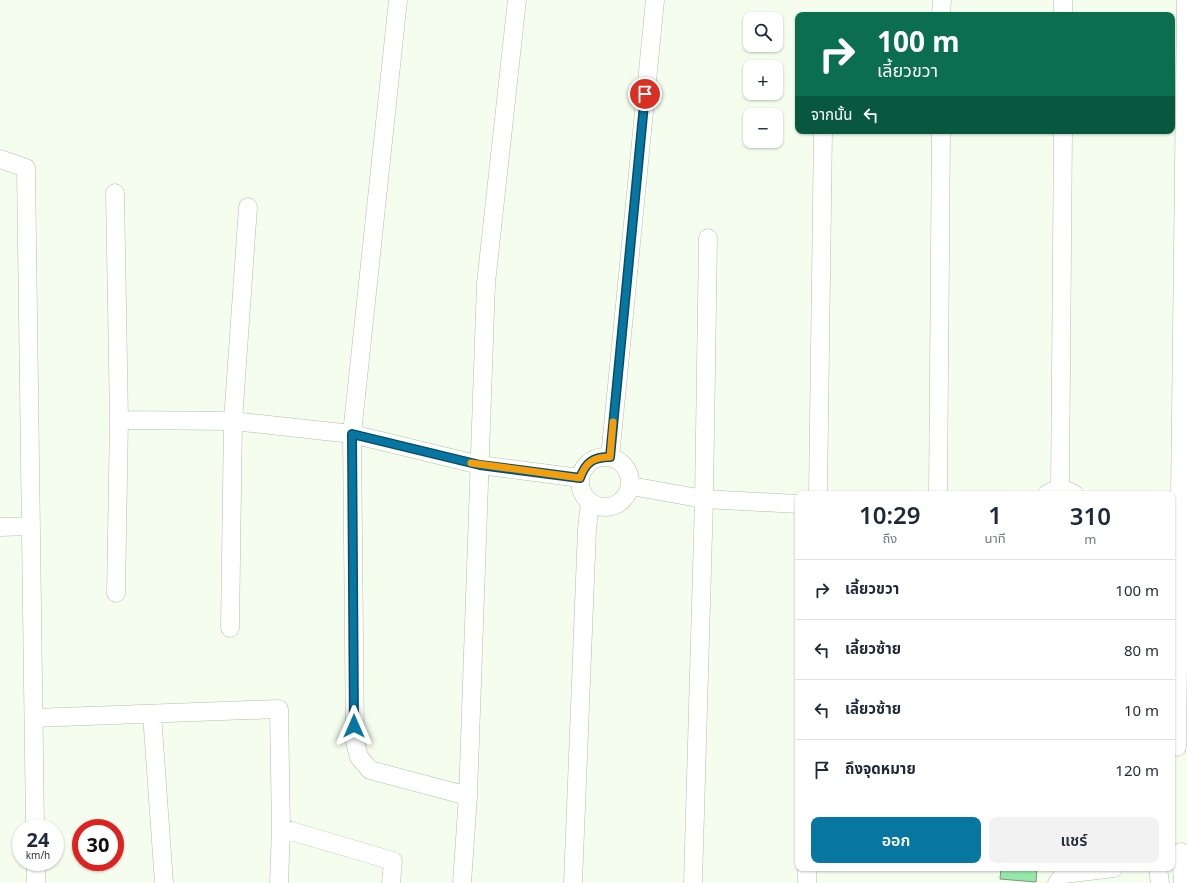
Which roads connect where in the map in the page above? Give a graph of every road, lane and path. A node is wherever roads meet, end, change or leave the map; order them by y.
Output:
1 (398, 0) edge
2 (517, 0) edge
3 (655, 0) edge
4 (942, 0) edge
5 (1064, 0) edge
6 (1186, 0) edge
7 (941, 12) edge
8 (1063, 12) edge
9 (823, 134) edge
10 (940, 134) edge
11 (1063, 134) edge
12 (0, 159) edge
13 (115, 193) dead end
14 (248, 207) dead end
15 (708, 238) dead end
16 (119, 420) junction
17 (233, 421) junction
18 (352, 434) junction
19 (610, 457) junction
20 (480, 465) junction
21 (580, 478) junction
22 (631, 486) junction
23 (818, 491) edge
24 (938, 491) edge
25 (1061, 491) edge
26 (704, 499) junction
27 (590, 502) junction
28 (795, 504) edge
29 (1176, 509) edge
30 (31, 526) junction
31 (0, 527) edge
32 (116, 593) dead end
33 (230, 628) dead end
34 (152, 714) junction
35 (34, 718) junction
36 (1177, 747) dead end
37 (468, 796) junction
38 (35, 819) edge
39 (281, 828) junction
40 (1180, 852) edge
41 (36, 871) edge
42 (807, 871) edge
43 (1089, 871) edge
44 (1158, 871) edge
45 (36, 883) edge
46 (164, 883) edge
47 (279, 883) edge
48 (391, 883) edge
49 (462, 883) edge
50 (573, 883) edge
51 (693, 883) edge
52 (807, 883) edge
53 (1057, 883) edge
54 (1160, 883) edge
55 (1183, 883) edge

1 - 18 street
2 - 20 street
3 - 19 street
4 - 7 street
5 - 8 street
6 - 29 street
9 - 23 street
10 - 24 street
11 - 25 street
12 - 30 street
13 - 16 street
14 - 17 street
15 - 26 street
16 - 17 street
16 - 32 street
17 - 18 street
17 - 33 street
18 - 20 street
18 - 37 street
19 - 21 street
19 - 22 street
20 - 21 street
20 - 37 street
21 - 27 street
22 - 26 street
22 - 27 street
26 - 28 street
26 - 51 street
27 - 50 street
29 - 36 street
30 - 31 street
30 - 35 street
34 - 35 street
34 - 39 street
34 - 46 street
35 - 38 street
37 - 49 street
39 - 47 street
39 - 48 street
40 - 55 street
41 - 45 street
42 - 52 street
43 - 53 street
44 - 54 street

